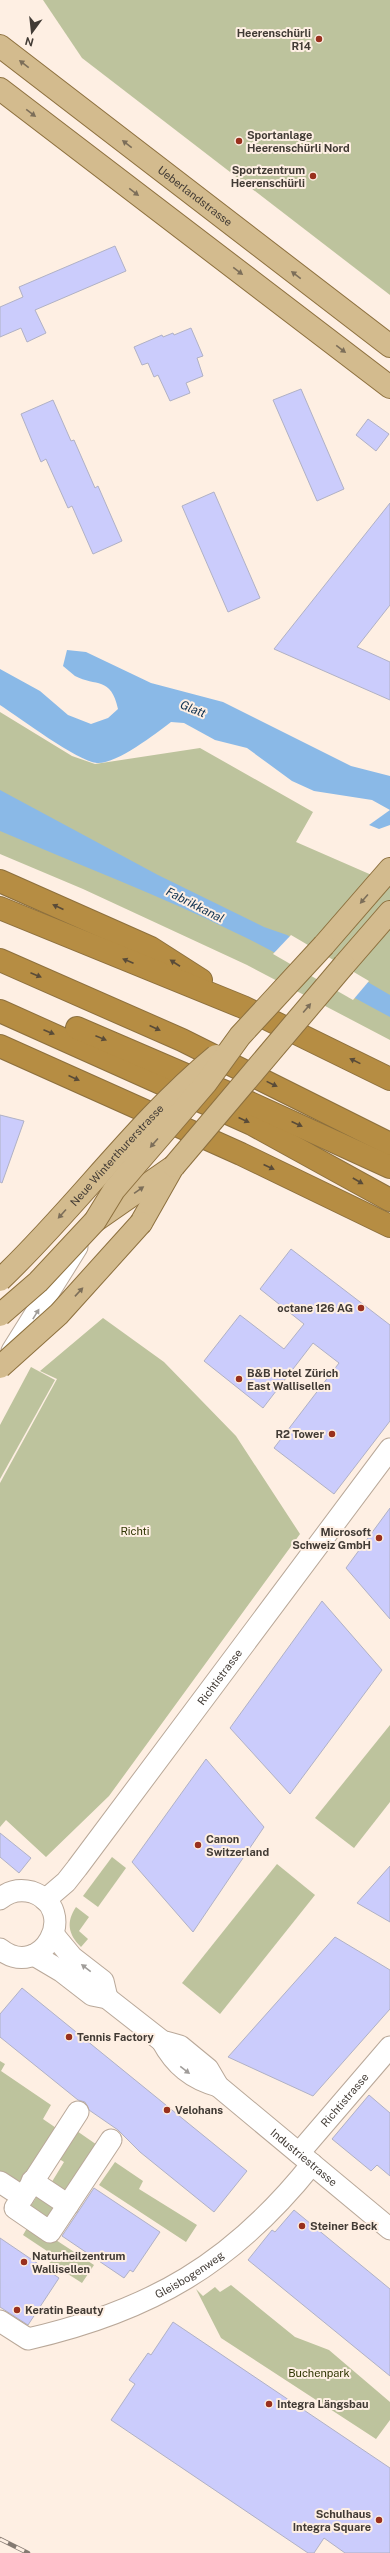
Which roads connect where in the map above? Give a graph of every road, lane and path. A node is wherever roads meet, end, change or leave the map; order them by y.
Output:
1 (0, 46) edge
2 (0, 89) edge
3 (390, 346) edge
4 (390, 387) edge
5 (390, 869) edge
6 (0, 881) edge
7 (0, 908) edge
8 (390, 912) edge
9 (0, 960) edge
10 (0, 997) edge
11 (243, 1007) junction
12 (0, 1011) edge
13 (240, 1036) junction
14 (0, 1046) edge
15 (390, 1079) edge
16 (390, 1144) edge
17 (174, 1166) junction
18 (390, 1167) edge
19 (102, 1192) dead end
20 (390, 1200) edge
21 (95, 1221) junction
22 (390, 1226) edge
23 (0, 1280) edge
24 (0, 1315) edge
25 (0, 1366) edge
26 (0, 1371) edge
27 (390, 1449) edge
28 (0, 1899) edge
29 (46, 1900) junction
30 (53, 1934) junction
31 (0, 1949) edge
32 (34, 1955) junction
33 (107, 1998) junction
34 (390, 2047) edge
35 (78, 2112) dead end
36 (111, 2140) dead end
37 (306, 2159) junction
38 (0, 2182) edge
39 (28, 2189) junction
40 (68, 2205) junction
41 (390, 2229) edge
42 (0, 2321) edge

3 -> 1 main road, Ueberlandstrasse
2 -> 4 main road
5 -> 13 main road, Neue Winterthurerstrasse, bridge
11 -> 6 highway
11 -> 7 highway
17 -> 8 main road, Neue Winterthurerstrasse, bridge
9 -> 16 highway
10 -> 18 highway
15 -> 11 highway
12 -> 20 highway
13 -> 21 main road, Neue Winterthurerstrasse, bridge
13 -> 23 main road, Neue Winterthurerstrasse, bridge
14 -> 22 highway
21 -> 17 main road, Neue Winterthurerstrasse, bridge
25 -> 17 main road, Neue Winterthurerstrasse, bridge
26 -> 19 street
21 - 24 main road, Neue Winterthurerstrasse, bridge
27 - 29 street, Richtistrasse
28 - 29 street
29 - 30 street
30 - 32 street
33 -> 30 street
31 - 32 street
32 - 33 street, Industriestrasse
33 - 37 street, Industriestrasse
34 - 37 street, Richtistrasse
35 - 39 street
36 - 40 street
37 - 41 street, Industriestrasse
37 - 42 street, Gleisbogenweg
38 - 39 street
39 - 40 street
39 - 40 street

